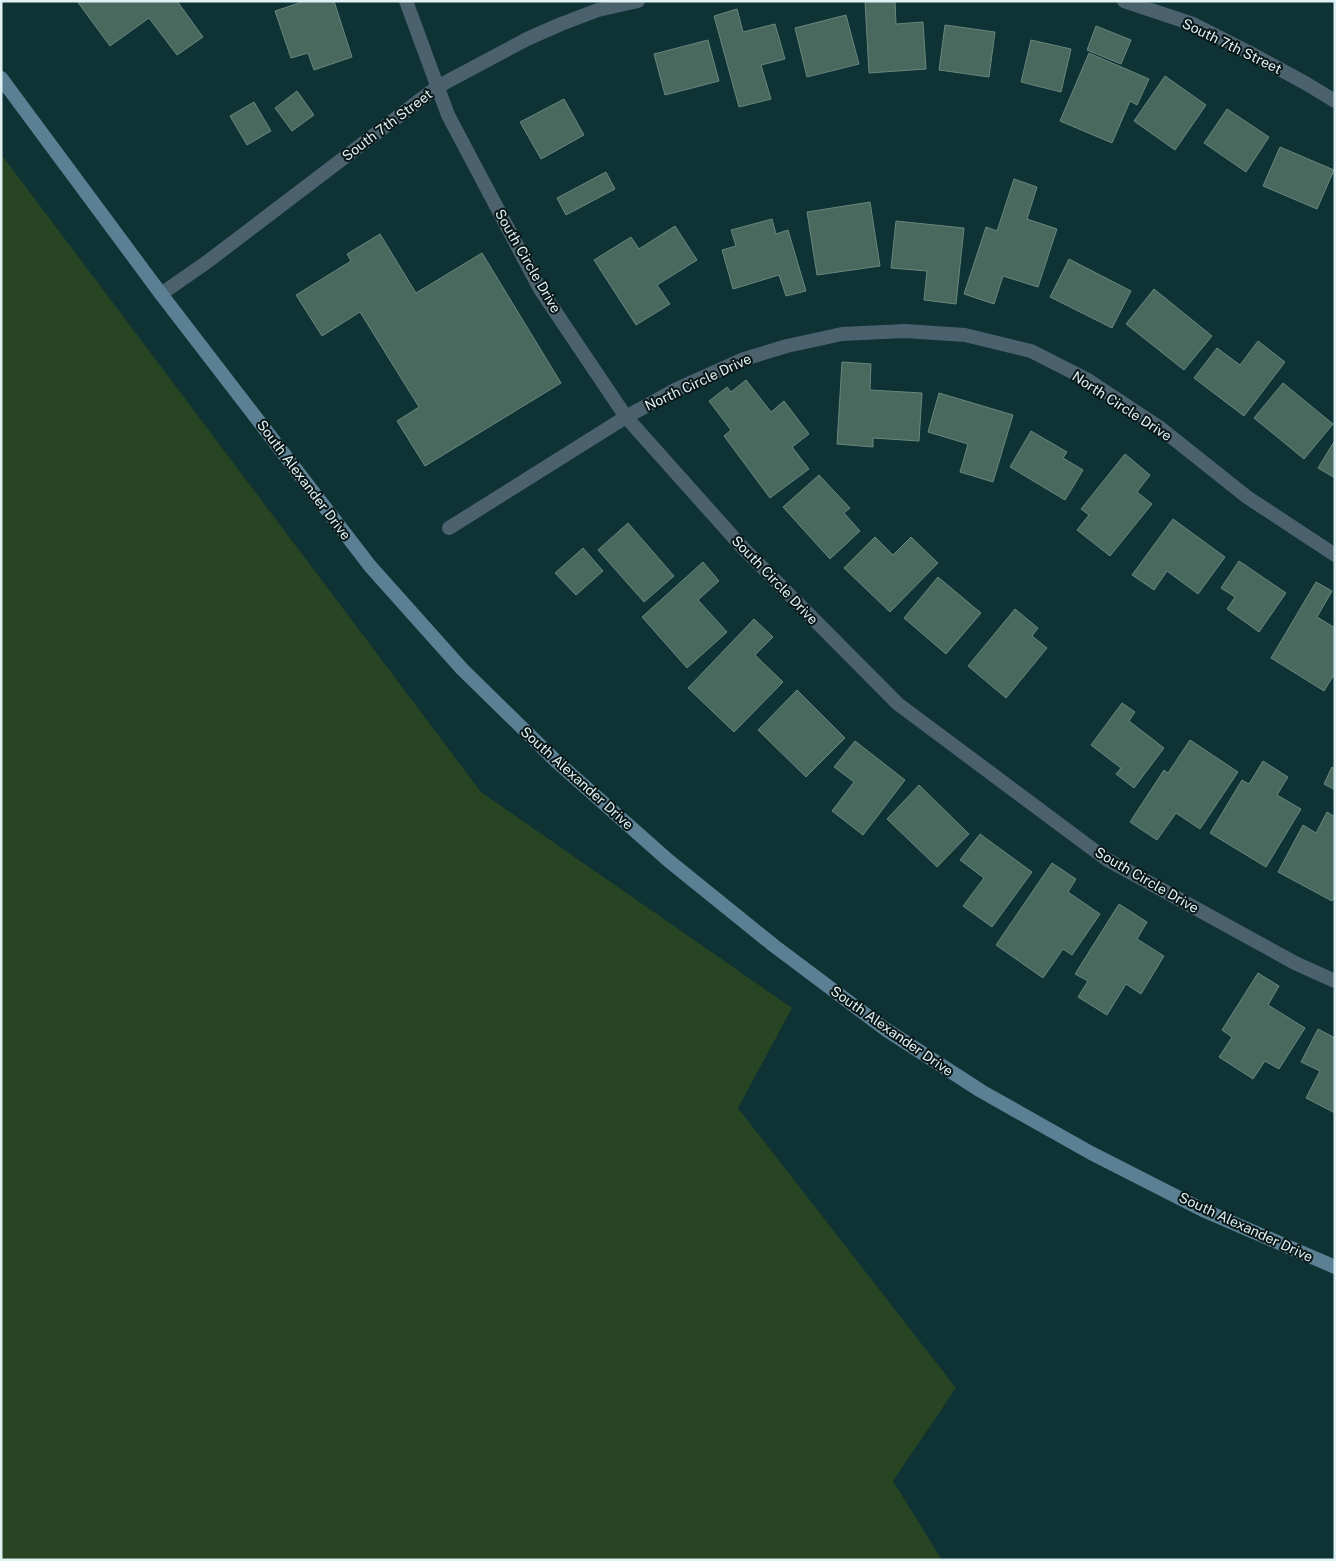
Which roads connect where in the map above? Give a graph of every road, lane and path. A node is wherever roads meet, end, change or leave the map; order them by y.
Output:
1 (406, 1) edge
2 (638, 1) edge
3 (1124, 1) edge
4 (1, 78) edge
5 (437, 87) junction
6 (1335, 101) edge
7 (161, 294) junction
8 (626, 417) junction
9 (448, 528) dead end
10 (1335, 555) edge
11 (1335, 981) edge
12 (1335, 1267) edge

1 - 5 street, South Circle Drive
2 - 5 street, South 7th Street
3 - 6 street, South 7th Street
4 - 7 main road, South Alexander Drive
5 - 7 street, South 7th Street
5 - 8 street, South Circle Drive
7 - 12 main road, South Alexander Drive
8 - 9 street, North Circle Drive
8 - 10 street, North Circle Drive
8 - 11 street, South Circle Drive

